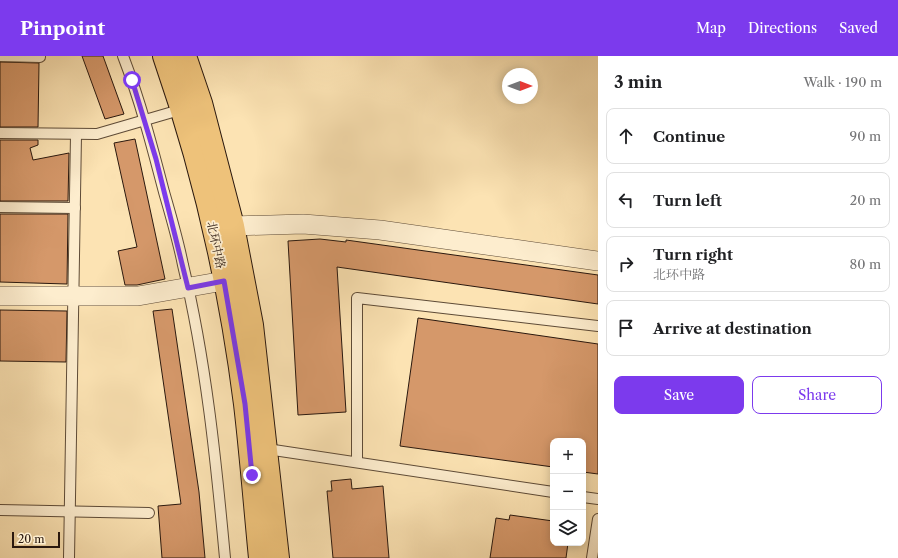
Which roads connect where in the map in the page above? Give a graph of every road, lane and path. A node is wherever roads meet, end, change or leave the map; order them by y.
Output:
1 (0, 56) edge
2 (122, 56) edge
3 (164, 56) edge
4 (185, 56) edge
5 (40, 57) dead end
6 (183, 109) junction
7 (144, 121) junction
8 (0, 133) edge
9 (76, 135) junction
10 (0, 207) edge
11 (75, 208) junction
12 (233, 226) junction
13 (598, 261) edge
14 (224, 281) junction
15 (188, 288) junction
16 (0, 296) edge
17 (74, 296) junction
18 (598, 326) edge
19 (267, 449) junction
20 (357, 462) junction
21 (550, 492) edge
22 (586, 497) edge
23 (598, 499) edge
24 (0, 510) edge
25 (70, 511) junction
26 (149, 513) dead end
27 (598, 519) edge
28 (69, 558) edge
29 (225, 558) edge
30 (260, 558) edge
31 (278, 558) edge
32 (592, 558) edge

1 - 5 lane
2 - 7 lane
3 - 6 main road, 北环中路
4 - 12 main road, 北环中路
6 - 7 lane
6 - 14 main road, 北环中路
7 - 9 lane
7 - 15 lane
8 - 9 lane
9 - 11 lane
10 - 11 lane
11 - 17 lane
12 - 13 street
12 - 19 main road, 北环中路
14 - 15 street
14 - 30 main road, 北环中路
15 - 17 street
15 - 29 lane
16 - 17 street
17 - 25 lane
18 - 20 lane
19 - 20 lane
19 - 31 main road, 北环中路
20 - 21 lane
22 - 23 lane
24 - 25 lane
25 - 26 lane
25 - 28 lane
27 - 32 lane

